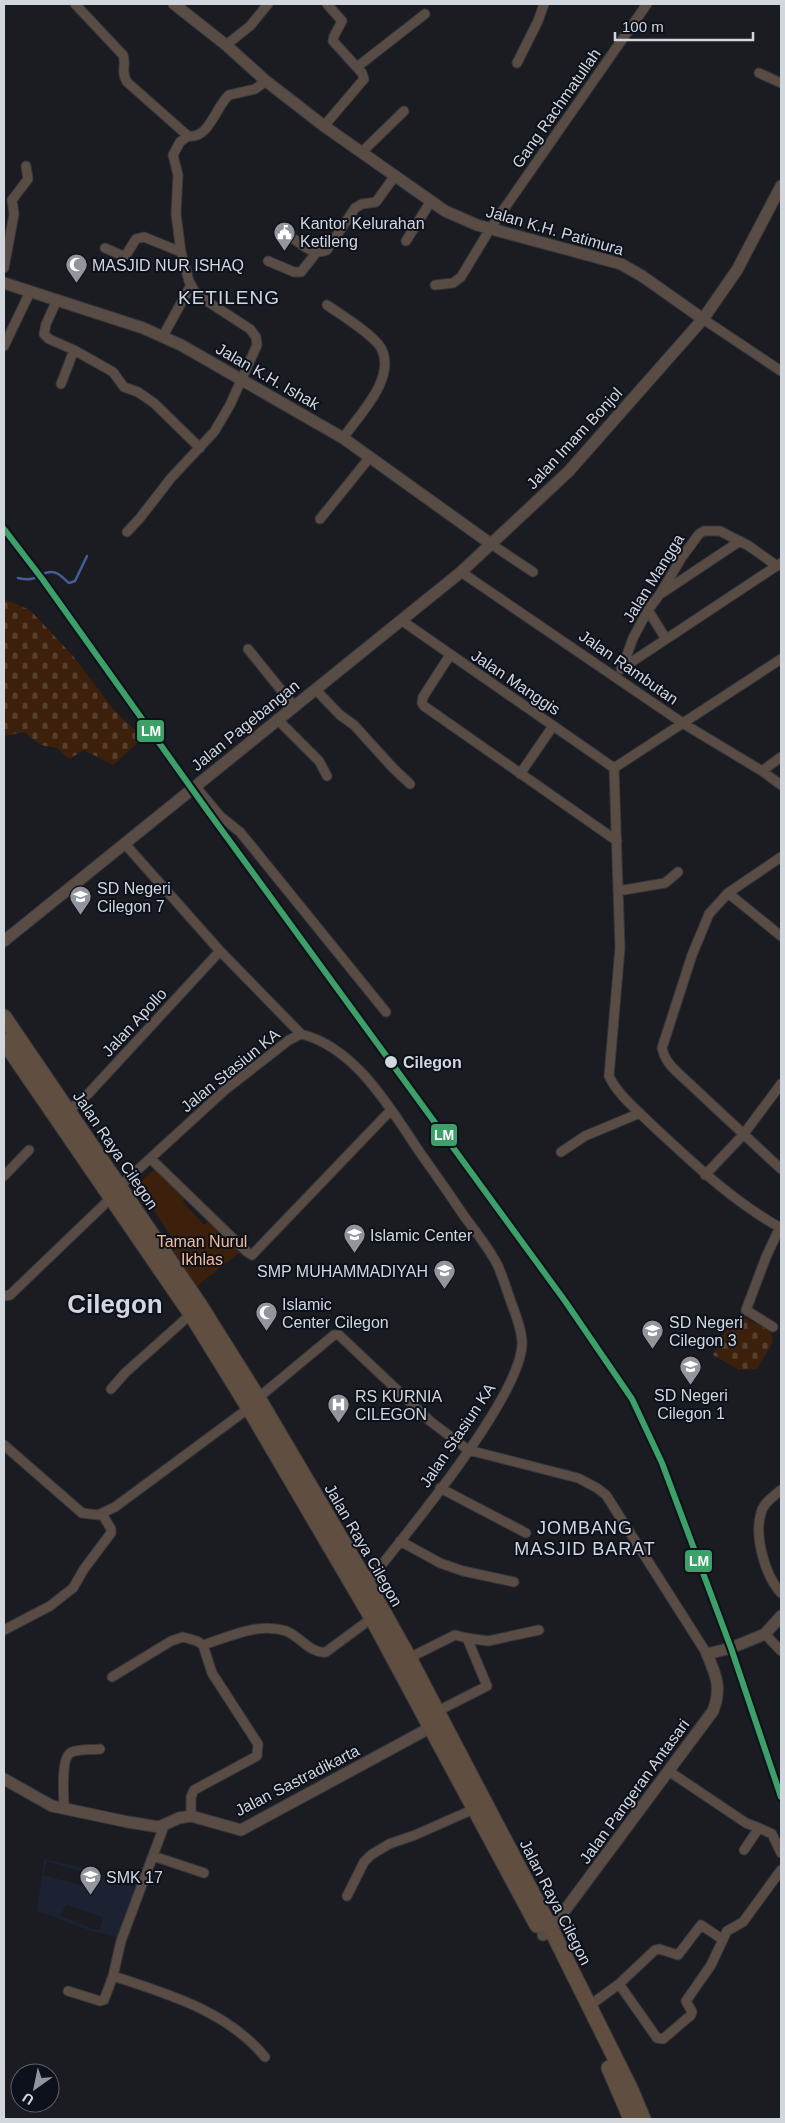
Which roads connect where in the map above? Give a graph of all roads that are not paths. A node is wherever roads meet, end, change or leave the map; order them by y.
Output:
1 (75, 4) edge
2 (174, 4) edge
3 (268, 4) edge
4 (327, 4) edge
5 (544, 4) edge
6 (646, 4) edge
7 (425, 14) dead end
8 (226, 45) junction
9 (517, 63) dead end
10 (357, 68) junction
11 (758, 73) dead end
12 (266, 81) junction
13 (781, 83) edge
14 (404, 111) dead end
15 (324, 126) junction
16 (188, 136) junction
17 (362, 152) junction
18 (26, 166) dead end
19 (394, 177) junction
20 (781, 186) edge
21 (431, 201) junction
22 (490, 228) junction
23 (294, 239) dead end
24 (406, 241) dead end
25 (105, 248) dead end
26 (181, 252) junction
27 (316, 253) junction
28 (268, 261) dead end
29 (4, 268) edge
30 (4, 283) edge
31 (190, 285) junction
32 (435, 285) dead end
33 (30, 292) junction
34 (57, 300) junction
35 (327, 305) dead end
36 (703, 319) junction
37 (163, 336) junction
38 (4, 346) edge
39 (74, 350) junction
40 (781, 371) edge
41 (242, 379) junction
42 (61, 384) dead end
43 (343, 438) junction
44 (200, 448) junction
45 (370, 457) junction
46 (320, 519) dead end
47 (127, 532) dead end
48 (740, 541) junction
49 (491, 544) junction
50 (779, 564) edge
51 (461, 572) junction
52 (533, 572) dead end
53 (660, 594) junction
54 (648, 610) junction
55 (401, 620) junction
56 (666, 639) junction
57 (248, 649) dead end
58 (450, 655) junction
59 (781, 660) edge
60 (623, 666) junction
61 (615, 677) junction
62 (316, 690) junction
63 (294, 706) junction
64 (276, 719) junction
65 (684, 724) junction
66 (553, 726) junction
67 (781, 757) edge
68 (614, 768) junction
69 (762, 770) junction
70 (520, 774) junction
71 (327, 776) dead end
72 (410, 784) dead end
73 (781, 785) edge
74 (195, 786) junction
75 (618, 841) junction
76 (125, 844) junction
77 (781, 857) edge
78 (678, 872) dead end
79 (618, 891) junction
80 (728, 893) junction
81 (781, 936) edge
82 (4, 941) edge
83 (220, 951) junction
84 (386, 1012) dead end
85 (4, 1017) edge
86 (302, 1034) junction
87 (4, 1041) edge
88 (781, 1084) edge
89 (391, 1110) junction
90 (68, 1111) junction
91 (640, 1113) junction
92 (743, 1135) junction
93 (29, 1150) dead end
94 (561, 1152) dead end
95 (151, 1159) junction
96 (781, 1169) edge
97 (705, 1175) junction
98 (4, 1176) edge
99 (115, 1192) junction
100 (780, 1228) edge
101 (155, 1251) junction
102 (4, 1296) edge
103 (191, 1314) junction
104 (773, 1326) dead end
105 (111, 1389) dead end
106 (253, 1403) junction
107 (4, 1445) edge
108 (468, 1450) junction
109 (440, 1488) junction
110 (781, 1490) edge
111 (102, 1514) junction
112 (526, 1533) dead end
113 (400, 1541) junction
114 (514, 1582) dead end
115 (367, 1583) junction
116 (781, 1593) edge
117 (781, 1616) edge
118 (372, 1618) junction
119 (4, 1630) edge
120 (539, 1630) dead end
121 (765, 1634) junction
122 (467, 1638) junction
123 (203, 1646) junction
124 (781, 1651) edge
125 (707, 1654) junction
126 (409, 1658) junction
127 (112, 1677) dead end
128 (436, 1720) junction
129 (100, 1749) dead end
130 (670, 1772) junction
131 (4, 1779) edge
132 (64, 1808) junction
133 (474, 1809) junction
134 (191, 1816) junction
135 (164, 1826) junction
136 (759, 1828) junction
137 (744, 1850) dead end
138 (781, 1853) edge
139 (153, 1856) junction
140 (781, 1870) edge
141 (204, 1873) dead end
142 (347, 1896) dead end
143 (547, 1932) junction
144 (722, 1940) junction
145 (113, 1976) junction
146 (618, 1984) junction
147 (68, 1991) dead end
148 (589, 2006) junction
149 (265, 2057) dead end
150 (631, 2119) edge
151 (643, 2119) edge

1 - 16 street
2 - 8 street, Jalan K.H. Patimura
3 - 8 street
4 - 10 street
5 - 9 street
6 - 22 street, Gang Rachmatullah
7 - 10 street
8 - 12 street, Jalan K.H. Patimura
10 - 15 street
11 - 13 street
12 - 15 street, Jalan K.H. Patimura
12 - 16 street
14 - 17 street
15 - 17 street, Jalan K.H. Patimura
16 - 26 street
17 - 19 street, Jalan K.H. Patimura
18 - 29 street
19 - 21 street, Jalan K.H. Patimura
19 - 27 street
20 - 36 street, Jalan Imam Bonjol
21 - 22 street, Jalan K.H. Patimura
21 - 24 street
22 - 32 street, Gang Rachmatullah
22 - 36 street, Jalan K.H. Patimura
23 - 27 street
25 - 26 street
26 - 31 street
27 - 28 street
30 - 33 street, Jalan K.H. Ishak
31 - 37 street
31 - 41 street
33 - 34 street, Jalan K.H. Ishak
33 - 38 street
34 - 37 street, Jalan K.H. Ishak
34 - 39 street
35 - 43 street
36 - 40 street
36 - 49 street, Jalan Imam Bonjol
37 - 41 street, Jalan K.H. Ishak
39 - 42 street
39 - 44 street
41 - 43 street, Jalan K.H. Ishak
41 - 44 street
43 - 45 street, Jalan K.H. Ishak
44 - 47 street
45 - 46 street
45 - 49 street, Jalan K.H. Ishak
48 - 50 street, Jalan Mangga
48 - 53 street
48 - 53 street, Jalan Mangga
49 - 51 street, Jalan Imam Bonjol
49 - 52 street
50 - 56 street
51 - 55 street, Jalan Pagebangan
51 - 61 street, Jalan Rambutan
53 - 54 street, Jalan Mangga
54 - 56 street
54 - 60 street, Jalan Mangga
55 - 58 street, Jalan Manggis
55 - 62 street, Jalan Pagebangan
56 - 60 street
57 - 63 street
58 - 66 street, Jalan Manggis
58 - 70 street
59 - 65 street
60 - 61 street
61 - 65 street, Jalan Rambutan
62 - 63 street, Jalan Pagebangan
62 - 72 street
63 - 64 street, Jalan Pagebangan
64 - 71 street
64 - 74 street, Jalan Pagebangan
65 - 68 street
65 - 69 street, Jalan Rambutan
66 - 68 street, Jalan Manggis
66 - 70 street
67 - 69 street
68 - 75 street
69 - 73 street, Jalan Rambutan
70 - 75 street
74 - 76 street, Jalan Pagebangan
74 - 84 street
75 - 79 street
76 - 82 street, Jalan Pagebangan
76 - 83 street
77 - 80 street
78 - 79 street
79 - 91 street
80 - 81 street
80 - 92 street
83 - 86 street
83 - 90 street, Jalan Apollo
85 - 90 highway, Jalan Raya Cilegon
86 - 89 street, Jalan Stasiun KA
86 - 95 street, Jalan Stasiun KA
87 - 99 highway, Jalan Raya Cilegon
88 - 92 street
89 - 95 street
89 - 108 street, Jalan Stasiun KA
90 - 99 highway, Jalan Raya Cilegon
91 - 94 street
91 - 97 street
92 - 96 street
92 - 97 street
93 - 98 street
95 - 99 street, Jalan Stasiun KA
97 - 100 street
99 - 101 highway, Jalan Raya Cilegon
99 - 102 street, Jalan Stasiun KA
100 - 104 street
101 - 103 highway, Jalan Raya Cilegon
101 - 106 highway, Jalan Raya Cilegon
103 - 105 street
103 - 106 highway, Jalan Raya Cilegon
106 - 108 street
106 - 111 street
106 - 115 highway, Jalan Raya Cilegon
106 - 118 highway, Jalan Raya Cilegon
107 - 111 street
108 - 109 street, Jalan Stasiun KA
108 - 125 street
109 - 112 street
109 - 113 street, Jalan Stasiun KA
110 - 116 street
111 - 119 street
113 - 114 street
113 - 115 street, Jalan Stasiun KA
115 - 126 highway, Jalan Raya Cilegon
117 - 121 street
118 - 123 street
118 - 128 highway, Jalan Raya Cilegon
120 - 122 street
121 - 124 street
121 - 125 street
122 - 126 street
122 - 128 street
123 - 127 street
123 - 134 street
125 - 130 street, Jalan Pangeran Antasari
126 - 128 highway, Jalan Raya Cilegon
128 - 133 highway, Jalan Raya Cilegon
128 - 134 street, Jalan Sastradikarta
128 - 143 highway, Jalan Raya Cilegon
129 - 132 street
130 - 136 street
130 - 143 street, Jalan Pangeran Antasari
131 - 132 street
132 - 135 street
133 - 142 street
133 - 143 highway, Jalan Raya Cilegon
134 - 135 street
135 - 139 street
136 - 137 street
136 - 138 street
139 - 141 street
139 - 145 street
140 - 144 street
143 - 148 highway, Jalan Raya Cilegon
143 - 150 highway, Jalan Raya Cilegon
144 - 146 street
144 - 146 street
145 - 147 street
145 - 149 street
146 - 148 street
148 - 151 highway, Jalan Raya Cilegon

